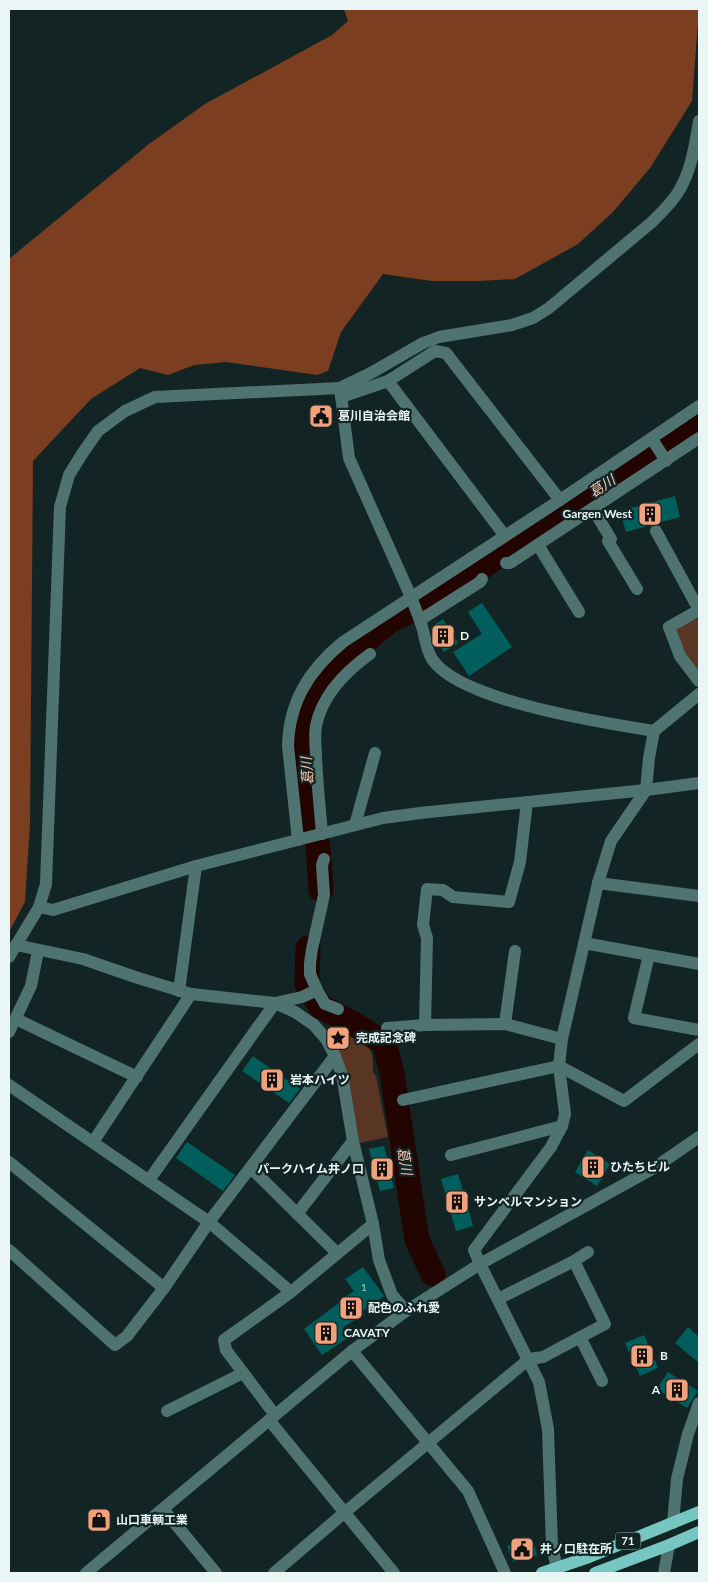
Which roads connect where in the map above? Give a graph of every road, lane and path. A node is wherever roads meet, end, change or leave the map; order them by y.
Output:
1 (699, 121) edge
2 (388, 381) junction
3 (340, 393) junction
4 (699, 406) edge
5 (652, 438) junction
6 (699, 438) edge
7 (666, 461) junction
8 (560, 500) junction
9 (593, 510) junction
10 (656, 531) dead end
11 (505, 536) junction
12 (538, 545) junction
13 (506, 563) dead end
14 (482, 579) dead end
15 (637, 590) dead end
16 (411, 597) junction
17 (699, 610) edge
18 (579, 612) dead end
19 (420, 620) junction
20 (370, 654) dead end
21 (699, 681) edge
22 (699, 694) edge
23 (654, 731) junction
24 (375, 753) dead end
25 (699, 783) edge
26 (646, 790) junction
27 (527, 802) junction
28 (355, 825) junction
29 (321, 834) junction
30 (298, 840) junction
31 (324, 859) dead end
32 (196, 866) junction
33 (598, 883) junction
34 (699, 896) edge
35 (39, 907) junction
36 (584, 943) junction
37 (16, 945) junction
38 (38, 951) junction
39 (515, 951) dead end
40 (649, 955) junction
41 (9, 957) edge
42 (699, 964) edge
43 (317, 990) junction
44 (185, 993) junction
45 (275, 1003) junction
46 (338, 1009) dead end
47 (16, 1019) junction
48 (505, 1024) junction
49 (425, 1025) junction
50 (387, 1028) dead end
51 (699, 1030) edge
52 (9, 1032) edge
53 (562, 1039) junction
54 (699, 1044) edge
55 (335, 1056) junction
56 (559, 1066) junction
57 (137, 1076) junction
58 (9, 1085) edge
59 (403, 1100) dead end
60 (562, 1126) junction
61 (699, 1137) edge
62 (353, 1141) junction
63 (93, 1142) junction
64 (451, 1155) dead end
65 (9, 1162) edge
66 (251, 1168) junction
67 (149, 1180) junction
68 (297, 1214) junction
69 (210, 1222) junction
70 (373, 1224) junction
71 (9, 1250) edge
72 (588, 1252) dead end
73 (336, 1253) junction
74 (574, 1261) junction
75 (480, 1264) junction
76 (164, 1288) junction
77 (291, 1292) junction
78 (498, 1299) junction
79 (406, 1311) junction
80 (580, 1337) junction
81 (352, 1351) junction
82 (528, 1359) junction
83 (243, 1373) junction
84 (602, 1381) dead end
85 (699, 1402) edge
86 (167, 1411) dead end
87 (272, 1417) junction
88 (428, 1443) junction
89 (163, 1508) junction
90 (344, 1512) junction
91 (699, 1512) edge
92 (672, 1523) junction
93 (699, 1532) edge
94 (669, 1545) junction
95 (557, 1571) edge
96 (86, 1573) edge
97 (216, 1573) edge
98 (274, 1573) edge
99 (394, 1573) edge
100 (505, 1573) edge
101 (542, 1573) edge
102 (596, 1573) edge
103 (664, 1573) edge

1 - 3 street
2 - 3 street
2 - 8 street
2 - 11 street
3 - 16 street
3 - 35 street
4 - 5 street
5 - 7 street
5 - 8 street
6 - 7 street
7 - 9 street
8 - 11 street
9 - 12 street
9 - 15 street
10 - 17 street
11 - 16 street
12 - 13 street
12 - 18 street
14 - 19 street
16 - 19 street
16 - 30 street
17 - 21 street
19 - 23 street
20 - 29 street
22 - 23 street
23 - 26 street
24 - 28 street
25 - 26 street
26 - 27 street
26 - 33 street
27 - 28 street
27 - 49 street
28 - 29 street
29 - 30 street
30 - 32 street
31 - 43 street
32 - 35 street
32 - 44 street
33 - 34 street
33 - 36 street
35 - 37 street
36 - 40 street
36 - 53 street
37 - 38 street
37 - 41 street
38 - 44 street
38 - 47 street
39 - 48 street
40 - 42 street
40 - 51 street
43 - 45 street
43 - 46 street
44 - 45 street
44 - 57 street
45 - 55 street
45 - 67 street
47 - 52 street
47 - 57 street
48 - 49 street
48 - 53 street
49 - 50 street
53 - 56 street
54 - 56 street
55 - 62 street
55 - 66 street
56 - 59 street
56 - 60 street
57 - 63 street
58 - 63 street
60 - 64 street
60 - 75 street
61 - 75 street
62 - 68 street
62 - 70 street
63 - 67 street
65 - 76 street
66 - 68 street
66 - 69 street
67 - 69 street
68 - 73 street
69 - 76 street
69 - 77 street
70 - 73 street
70 - 79 street
71 - 76 street
72 - 74 street
73 - 77 street
74 - 78 street
74 - 80 street
75 - 78 street
75 - 79 street
77 - 83 street
78 - 82 street
79 - 81 street
80 - 82 street
80 - 84 street
81 - 87 street
81 - 88 street
82 - 88 street
82 - 95 street
83 - 86 street
83 - 87 street
85 - 92 street
87 - 89 street
87 - 90 street
88 - 90 street
88 - 100 street
89 - 96 street
89 - 97 street
90 - 98 street
90 - 99 street
91 - 92 main road, 71
92 - 95 main road, 71
93 - 94 main road, 71
94 - 102 main road, 71
94 - 103 street
95 - 101 main road, 71

